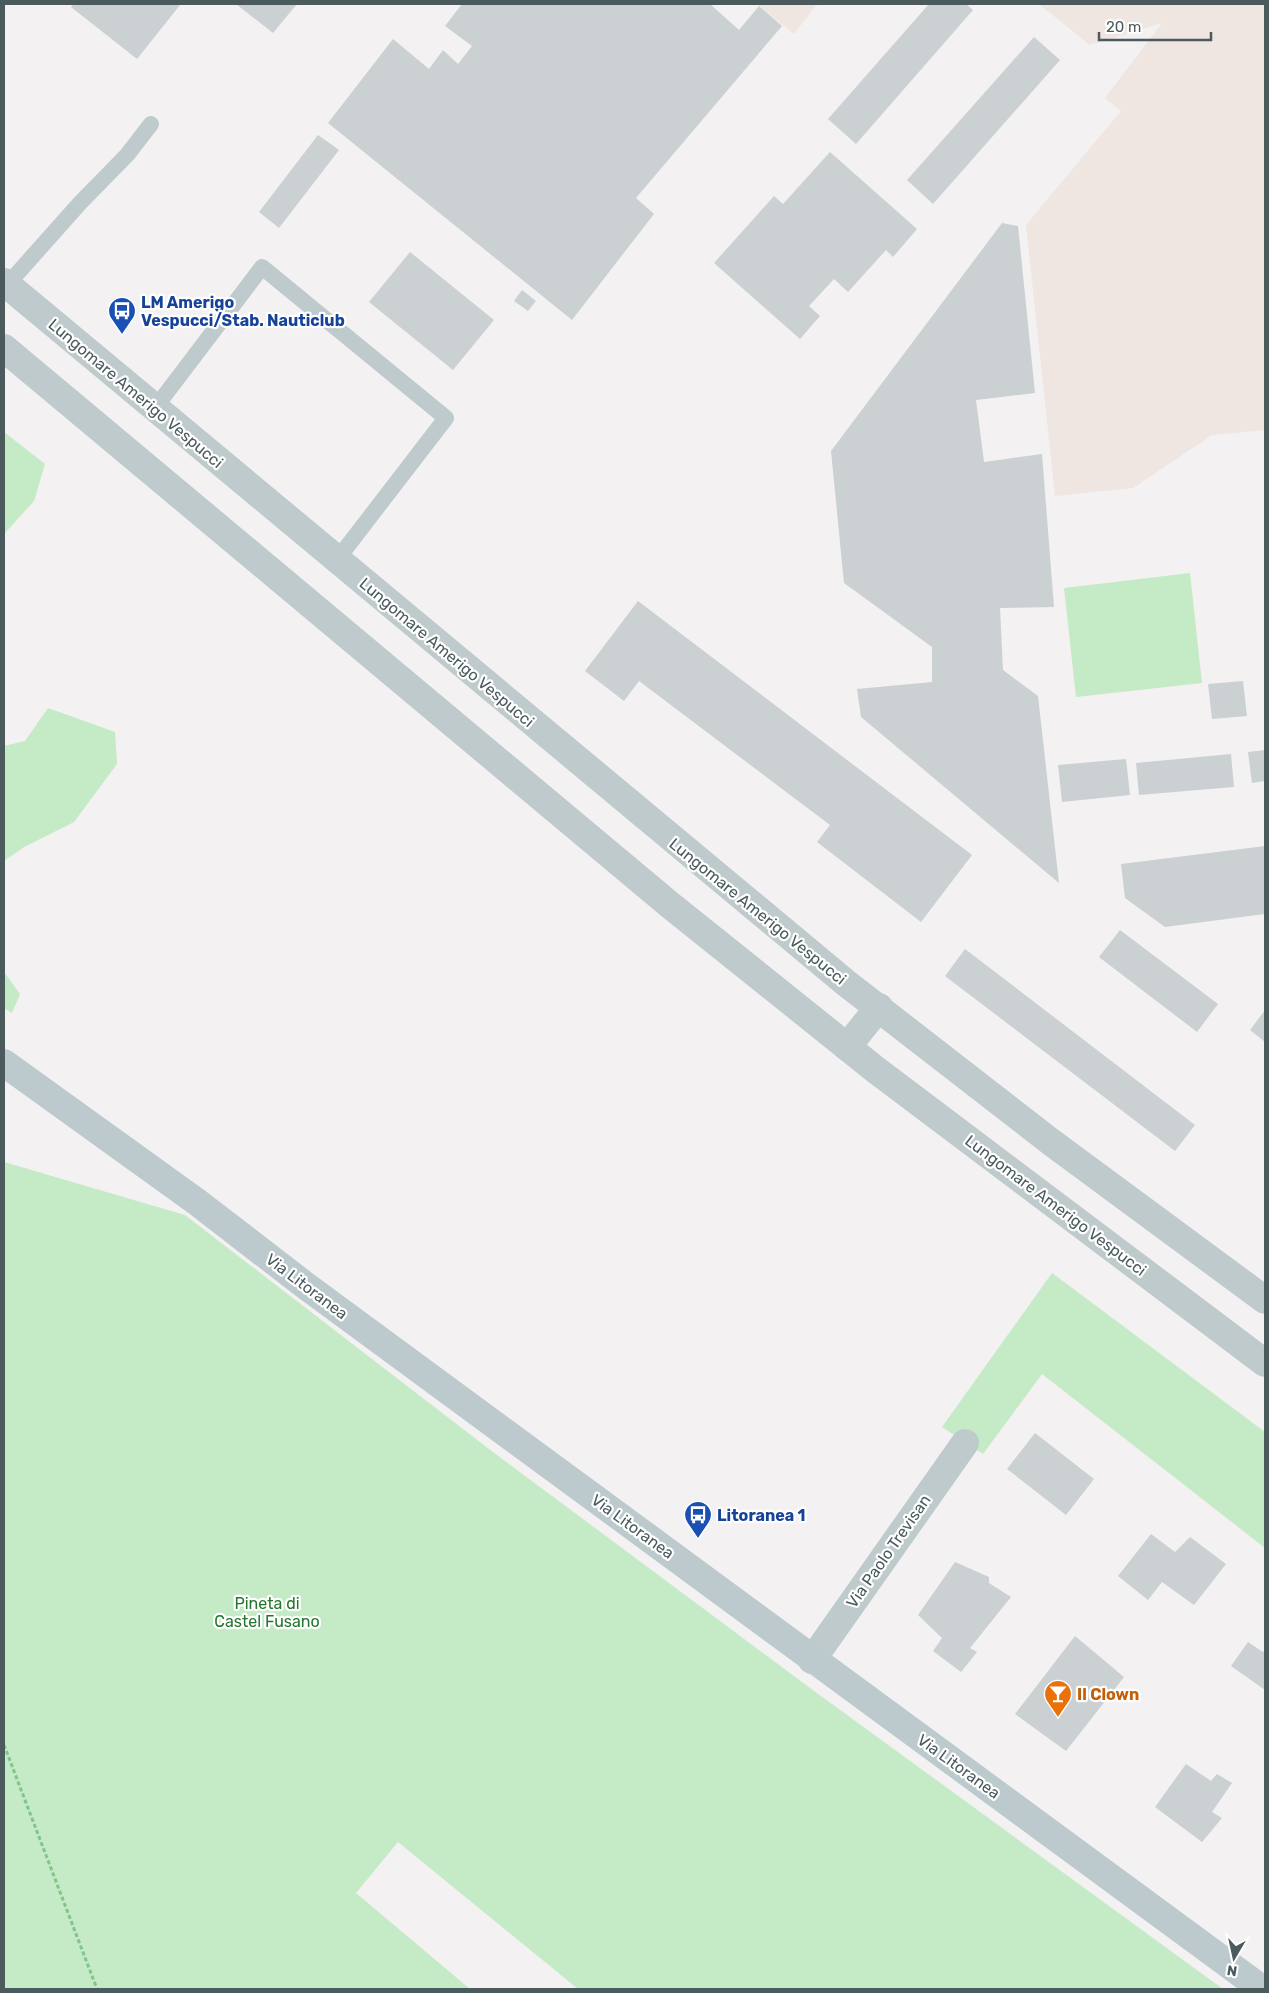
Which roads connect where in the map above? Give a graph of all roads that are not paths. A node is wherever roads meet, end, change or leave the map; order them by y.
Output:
1 (151, 124) dead end
2 (8, 293) edge
3 (4, 348) edge
4 (155, 408) junction
5 (336, 561) junction
6 (879, 1007) junction
7 (847, 1047) junction
8 (4, 1062) edge
9 (1265, 1300) edge
10 (1265, 1363) edge
11 (965, 1443) dead end
12 (812, 1660) junction
13 (1262, 1989) edge

1 - 2 lane
2 - 4 street, Lungomare Amerigo Vespucci
3 - 7 street, Lungomare Amerigo Vespucci
4 - 5 street, Lungomare Amerigo Vespucci
4 - 5 lane
5 - 6 street, Lungomare Amerigo Vespucci
6 - 7 street
6 - 9 street, Lungomare Amerigo Vespucci
7 - 10 street, Lungomare Amerigo Vespucci
8 - 12 main road, Via Litoranea
11 - 12 street, Via Paolo Trevisan
12 - 13 main road, Via Litoranea

